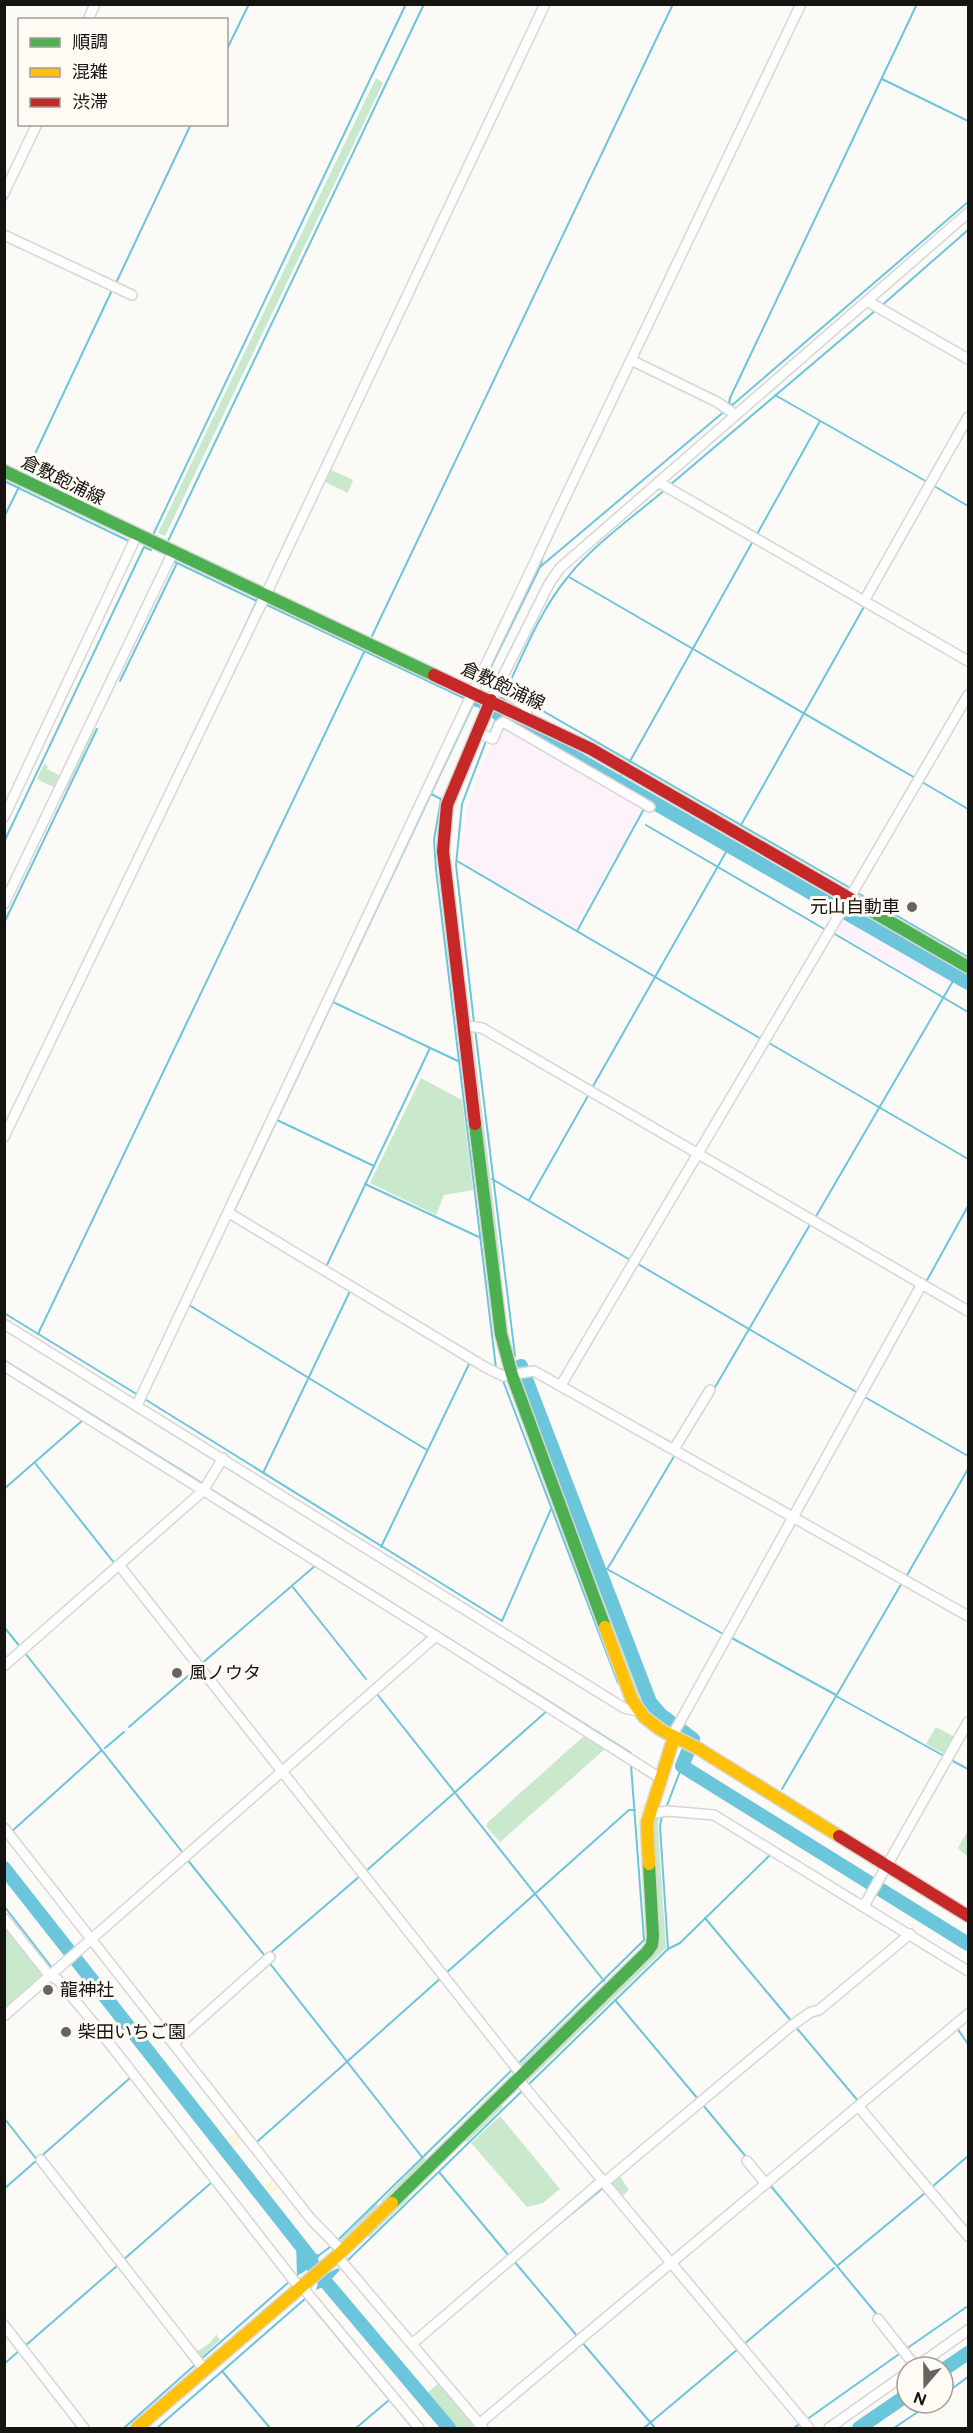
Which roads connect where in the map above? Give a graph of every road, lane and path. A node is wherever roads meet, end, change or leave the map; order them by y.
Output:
1 (95, 4) edge
2 (545, 4) edge
3 (801, 4) edge
4 (89, 18) edge
5 (36, 126) edge
6 (4, 193) edge
7 (969, 213) edge
8 (4, 235) edge
9 (132, 295) dead end
10 (867, 301) junction
11 (969, 359) edge
12 (633, 361) junction
13 (730, 410) junction
14 (969, 417) edge
15 (4, 471) edge
16 (664, 486) junction
17 (137, 535) junction
18 (173, 552) junction
19 (262, 600) junction
20 (866, 601) junction
21 (969, 661) edge
22 (508, 695) dead end
23 (969, 695) edge
24 (471, 698) junction
25 (488, 706) junction
26 (526, 717) junction
27 (484, 736) junction
28 (648, 805) dead end
29 (4, 817) edge
30 (847, 899) junction
31 (4, 904) edge
32 (969, 967) edge
33 (470, 1026) junction
34 (4, 1137) edge
35 (699, 1154) junction
36 (231, 1214) junction
37 (922, 1284) junction
38 (969, 1311) edge
39 (4, 1324) edge
40 (4, 1366) edge
41 (512, 1374) junction
42 (561, 1385) junction
43 (710, 1390) dead end
44 (139, 1400) junction
45 (676, 1447) junction
46 (223, 1458) junction
47 (203, 1488) junction
48 (795, 1515) junction
49 (119, 1565) junction
50 (969, 1616) edge
51 (433, 1634) junction
52 (4, 1666) edge
53 (638, 1711) junction
54 (969, 1722) edge
55 (674, 1732) junction
56 (281, 1770) junction
57 (660, 1778) junction
58 (648, 1814) junction
59 (4, 1828) edge
60 (887, 1865) junction
61 (864, 1906) junction
62 (969, 1916) edge
63 (4, 1918) edge
64 (91, 1937) junction
65 (908, 1937) junction
66 (268, 1959) dead end
67 (969, 1971) edge
68 (52, 1976) junction
69 (969, 2014) edge
70 (4, 2016) edge
71 (174, 2043) junction
72 (520, 2077) junction
73 (858, 2106) junction
74 (41, 2160) dead end
75 (747, 2161) dead end
76 (606, 2182) junction
77 (766, 2184) junction
78 (969, 2236) edge
79 (340, 2253) junction
80 (672, 2262) junction
81 (306, 2292) junction
82 (878, 2319) dead end
83 (4, 2325) edge
84 (969, 2330) edge
85 (412, 2344) junction
86 (906, 2355) edge
87 (933, 2355) edge
88 (200, 2364) junction
89 (895, 2381) edge
90 (481, 2424) edge
91 (84, 2428) edge
92 (137, 2428) edge
93 (419, 2428) edge
94 (809, 2428) edge
95 (829, 2428) edge

1 - 4 street
2 - 19 street
3 - 12 street
5 - 6 street
7 - 10 street
8 - 9 street
10 - 11 street
10 - 13 street
12 - 13 street
12 - 24 street
13 - 16 street
14 - 20 street
15 - 17 street, 倉敷飽浦線
16 - 20 street
16 - 25 street
17 - 18 street, 倉敷飽浦線
17 - 29 street
18 - 19 street, 倉敷飽浦線
18 - 31 street
19 - 24 street, 倉敷飽浦線
19 - 34 street
20 - 21 street
22 - 26 street
23 - 30 street
24 - 25 street, 倉敷飽浦線
24 - 36 street
25 - 26 street, 倉敷飽浦線
25 - 27 street
26 - 30 street, 倉敷飽浦線
27 - 28 street
27 - 33 street
30 - 32 street, 倉敷飽浦線
30 - 35 street
33 - 35 street
33 - 41 street
35 - 37 street
35 - 42 street
36 - 41 street
36 - 44 street
37 - 38 street
37 - 48 street
39 - 44 street
40 - 47 street
41 - 42 street
41 - 53 street
42 - 45 street
43 - 45 street
44 - 46 street
45 - 48 street
46 - 47 street
46 - 53 street
47 - 49 street
47 - 51 street
48 - 50 street
48 - 55 street
49 - 52 street
49 - 56 street
51 - 56 street
51 - 57 street
53 - 55 street
54 - 60 street
55 - 57 street
55 - 60 street
56 - 64 street
56 - 72 street
57 - 58 street
58 - 61 street
58 - 72 street
59 - 64 street
60 - 61 street
60 - 62 street
61 - 65 street
63 - 68 street
64 - 68 street
64 - 71 street
65 - 67 street
65 - 76 street
66 - 71 street
68 - 70 street
68 - 81 street
69 - 73 street
71 - 79 street
72 - 76 street
72 - 79 street
73 - 77 street
73 - 78 street
74 - 88 street
75 - 77 street
76 - 80 street
76 - 85 street
77 - 80 street
79 - 81 street
79 - 85 street
80 - 90 street
80 - 94 street
81 - 88 street
81 - 93 street
82 - 86 street
83 - 91 street
84 - 87 street
85 - 90 street
88 - 92 street
89 - 95 street

